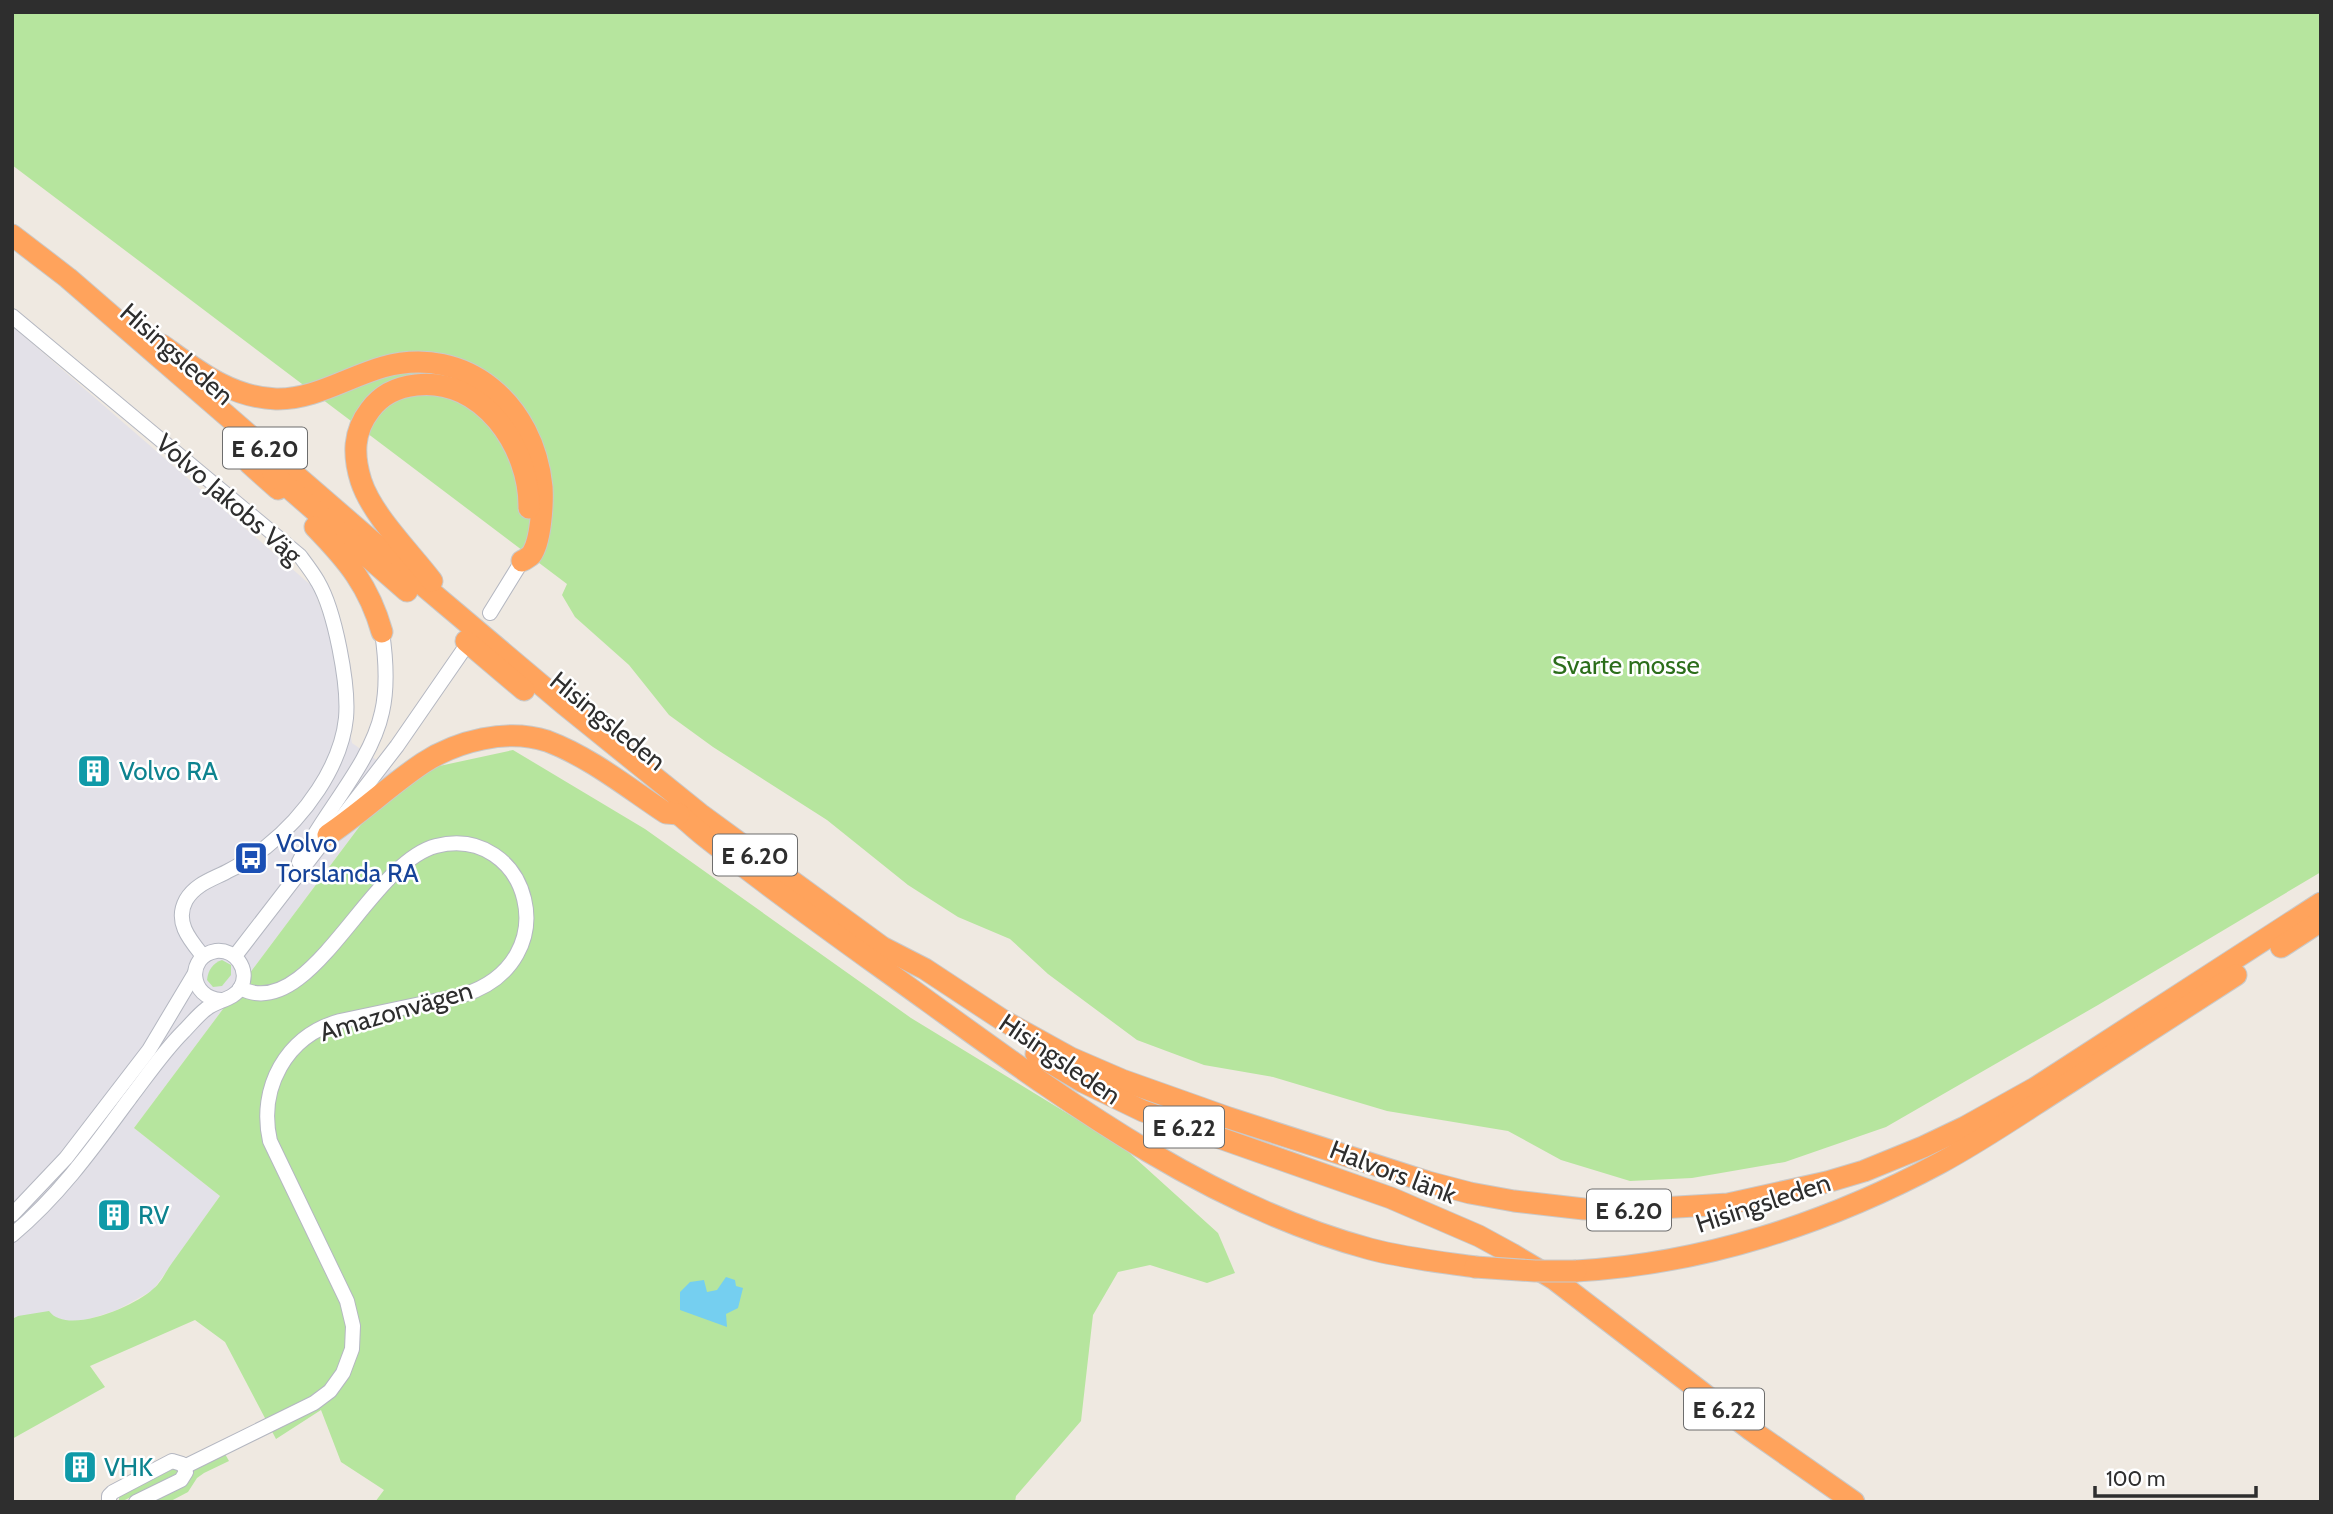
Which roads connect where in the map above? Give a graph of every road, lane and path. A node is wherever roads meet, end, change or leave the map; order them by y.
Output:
1 (12, 235) edge
2 (12, 251) edge
3 (68, 278) junction
4 (12, 316) edge
5 (242, 446) junction
6 (522, 561) junction
7 (490, 612) dead end
8 (461, 618) junction
9 (382, 632) joint
10 (464, 649) dead end
11 (679, 814) junction
12 (328, 835) junction
13 (285, 892) junction
14 (2321, 903) edge
15 (2321, 921) edge
16 (882, 947) junction
17 (235, 956) junction
18 (204, 957) junction
19 (195, 973) junction
20 (240, 988) junction
21 (221, 1000) junction
22 (965, 1028) junction
23 (12, 1214) edge
24 (12, 1235) edge
25 (184, 1467) junction
26 (109, 1502) edge
27 (136, 1502) edge
28 (1839, 1502) edge
29 (1854, 1502) edge

1 - 3 highway, Hisingsleden / E 6.20
2 - 5 highway, Hisingsleden / E 6.20
3 - 6 highway
3 - 8 highway, Hisingsleden / E 6.20
4 - 18 street, Volvo Jakobs Väg
5 - 9 highway, E 6.20
5 - 11 highway, Hisingsleden / E 6.20
6 - 7 street
6 - 8 highway
8 - 16 highway, Hisingsleden / E 6.20
9 - 13 street
10 - 12 street
11 - 12 highway
11 - 22 highway, Hisingsleden / E 6.20
12 - 13 street
13 - 17 street
14 - 16 highway, Hisingsleden / E 6.20
15 - 22 highway, Hisingsleden / E 6.20, bridge
16 - 29 highway, Halvors länk / E 6.22
17 - 18 street
17 - 20 street
18 - 19 street
19 - 21 street
19 - 23 street
20 - 21 street
20 - 25 street, Amazonvägen
21 - 24 street
22 - 28 highway, Halvors länk / E 6.22
25 - 26 street, Amazonvägen
25 - 27 street, Amazonvägen

